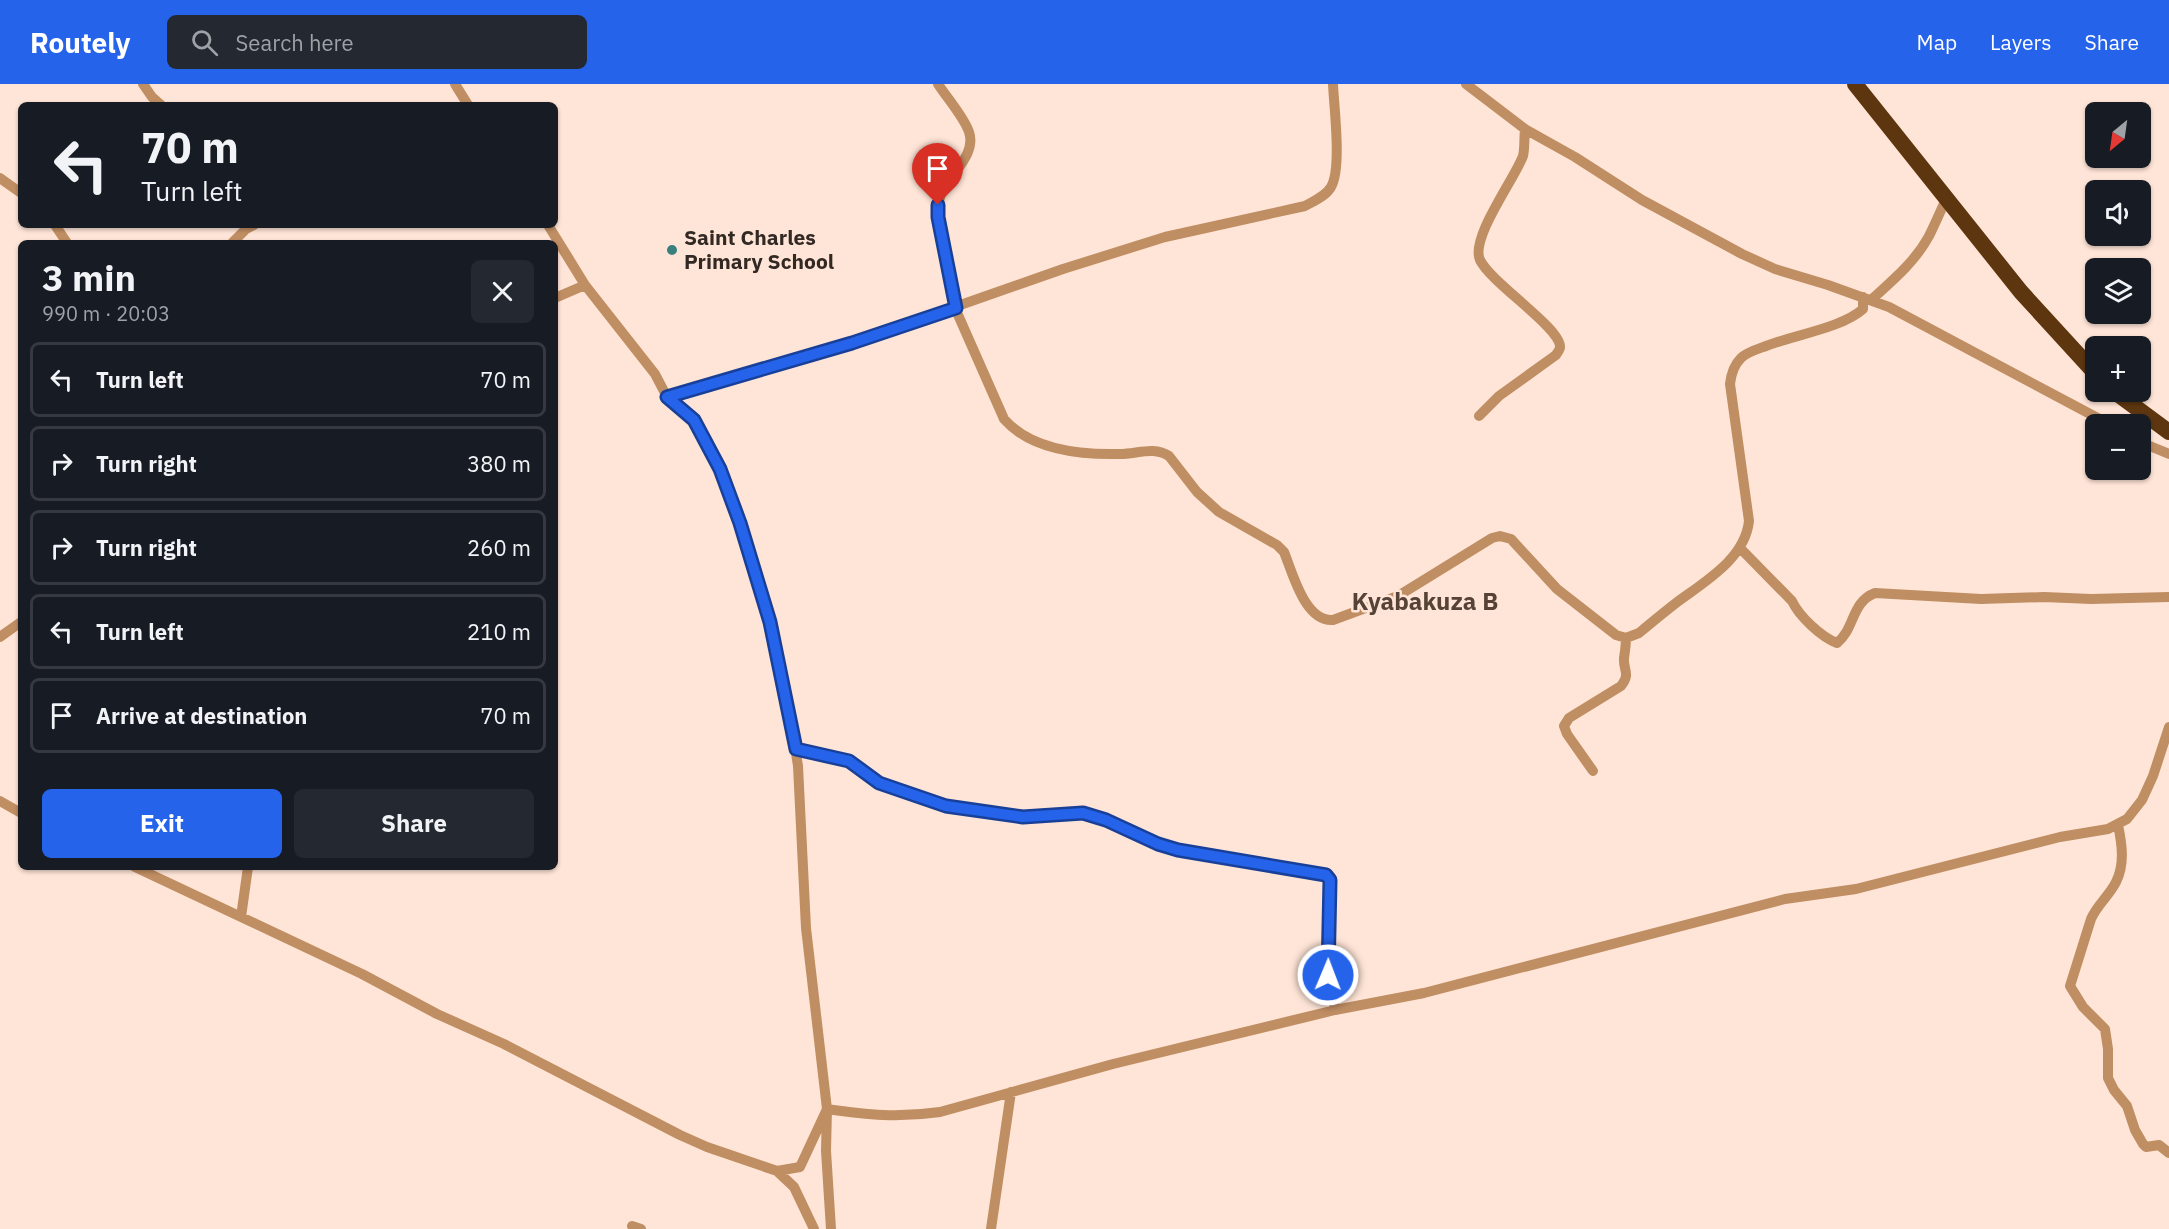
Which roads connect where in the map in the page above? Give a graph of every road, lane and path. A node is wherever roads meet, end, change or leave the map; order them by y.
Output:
1 (143, 84) edge
2 (455, 84) edge
3 (938, 84) edge
4 (1333, 84) edge
5 (1855, 84) edge
6 (1473, 86) edge
7 (158, 102) edge
8 (466, 102) edge
9 (1525, 129) junction
10 (0, 178) edge
11 (18, 192) edge
12 (1947, 197) junction
13 (248, 228) edge
14 (235, 240) edge
15 (558, 241) edge
16 (585, 285) junction
17 (558, 297) edge
18 (1867, 298) junction
19 (956, 308) junction
20 (2085, 362) edge
21 (667, 397) junction
22 (2128, 402) edge
23 (2091, 414) edge
24 (1479, 416) dead end
25 (2169, 432) edge
26 (2151, 447) edge
27 (2169, 454) edge
28 (1740, 548) junction
29 (2169, 597) edge
30 (18, 624) edge
31 (0, 637) edge
32 (1626, 638) junction
33 (2169, 728) edge
34 (796, 749) junction
35 (1593, 771) dead end
36 (0, 801) edge
37 (18, 811) edge
38 (2118, 825) junction
39 (141, 870) edge
40 (248, 870) edge
41 (241, 917) junction
42 (1335, 1010) junction
43 (1011, 1092) junction
44 (827, 1109) junction
45 (2169, 1153) edge
46 (777, 1171) junction
47 (830, 1228) edge
48 (814, 1229) edge
49 (991, 1229) edge

1 - 7 street
2 - 8 street
3 - 19 street
4 - 19 street
5 - 12 highway
6 - 9 street
9 - 18 street
9 - 24 street
10 - 11 street
12 - 18 street
12 - 20 highway
13 - 14 street
15 - 16 street
16 - 17 street
16 - 21 street
18 - 23 street
18 - 28 street
19 - 21 street
19 - 32 street
21 - 34 street
22 - 25 highway
26 - 27 street
28 - 29 street
28 - 32 street
30 - 31 street
32 - 35 street
33 - 38 street
34 - 42 street
34 - 44 street
36 - 37 street
38 - 42 street
38 - 45 street
39 - 41 street
40 - 41 street
41 - 46 street
42 - 43 street
43 - 44 street
43 - 49 street
44 - 46 street
44 - 47 street
46 - 48 street

